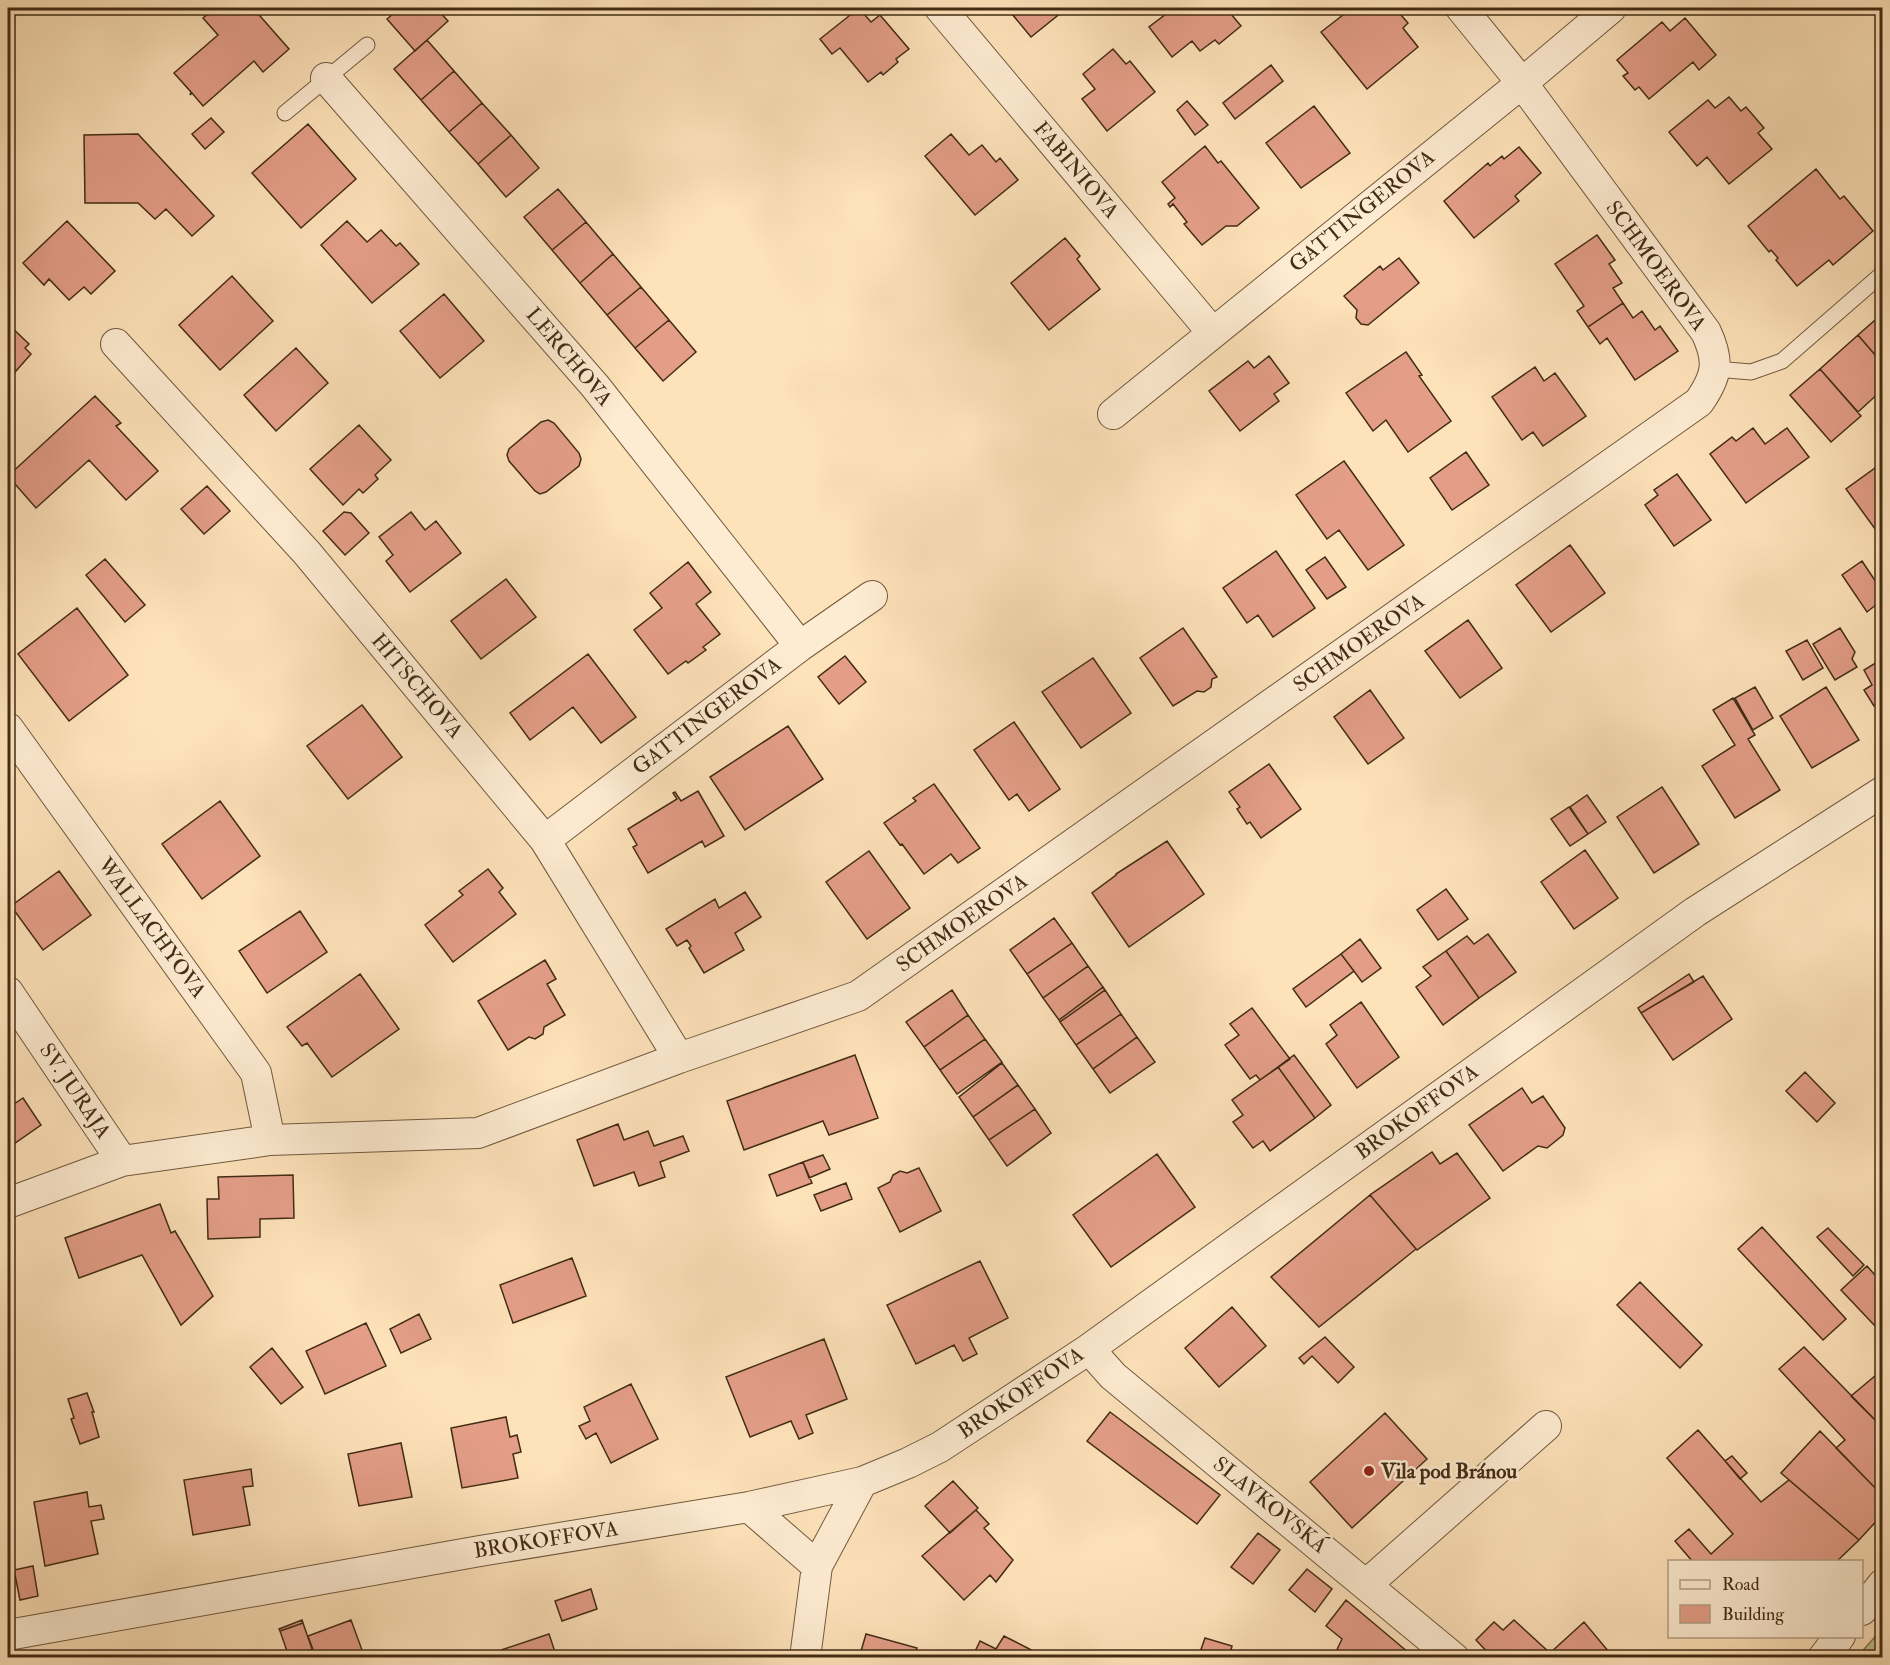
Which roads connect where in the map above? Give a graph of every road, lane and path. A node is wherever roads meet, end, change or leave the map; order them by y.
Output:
1 (940, 8) edge
2 (1461, 8) edge
3 (1611, 8) edge
4 (367, 45) dead end
5 (327, 78) junction
6 (1522, 83) junction
7 (285, 113) dead end
8 (1882, 274) edge
9 (1212, 332) junction
10 (116, 344) dead end
11 (1716, 369) junction
12 (1113, 414) dead end
13 (872, 596) dead end
14 (800, 646) junction
15 (8, 728) edge
16 (1882, 792) edge
17 (545, 840) junction
18 (8, 992) edge
19 (679, 1059) junction
20 (270, 1140) junction
21 (122, 1161) junction
22 (8, 1203) edge
23 (1089, 1348) junction
24 (1546, 1426) dead end
25 (862, 1482) junction
26 (748, 1507) junction
27 (817, 1566) junction
28 (1366, 1584) junction
29 (1882, 1585) edge
30 (1863, 1609) edge
31 (8, 1635) edge
32 (1838, 1638) edge
33 (805, 1658) edge
34 (1454, 1658) edge
35 (1823, 1658) edge

1 - 9 street, FABINIOVA
2 - 6 street, SCHMOEROVA
3 - 6 street, GATTINGEROVA
4 - 5 lane
5 - 7 lane
5 - 14 street, LERCHOVA
6 - 9 street, GATTINGEROVA
6 - 11 street, SCHMOEROVA
8 - 11 lane
9 - 12 street, GATTINGEROVA
10 - 17 street, HITSCHOVA
11 - 19 street, SCHMOEROVA
13 - 14 street, GATTINGEROVA
14 - 17 street, GATTINGEROVA
15 - 20 street, WALLACHYOVA
16 - 23 street, BROKOFFOVA
17 - 19 street, HITSCHOVA
18 - 21 street, SV. JURAJA
19 - 20 street, SCHMOEROVA
20 - 21 street, SCHMOEROVA
21 - 22 street, SCHMOEROVA
23 - 25 street, BROKOFFOVA
23 - 28 street, SLAVKOVSKÁ
24 - 28 street
25 - 26 street, BROKOFFOVA
25 - 27 street
26 - 27 street
26 - 31 street, BROKOFFOVA
27 - 33 street
28 - 34 street, SLAVKOVSKÁ
29 - 30 street
32 - 35 street

